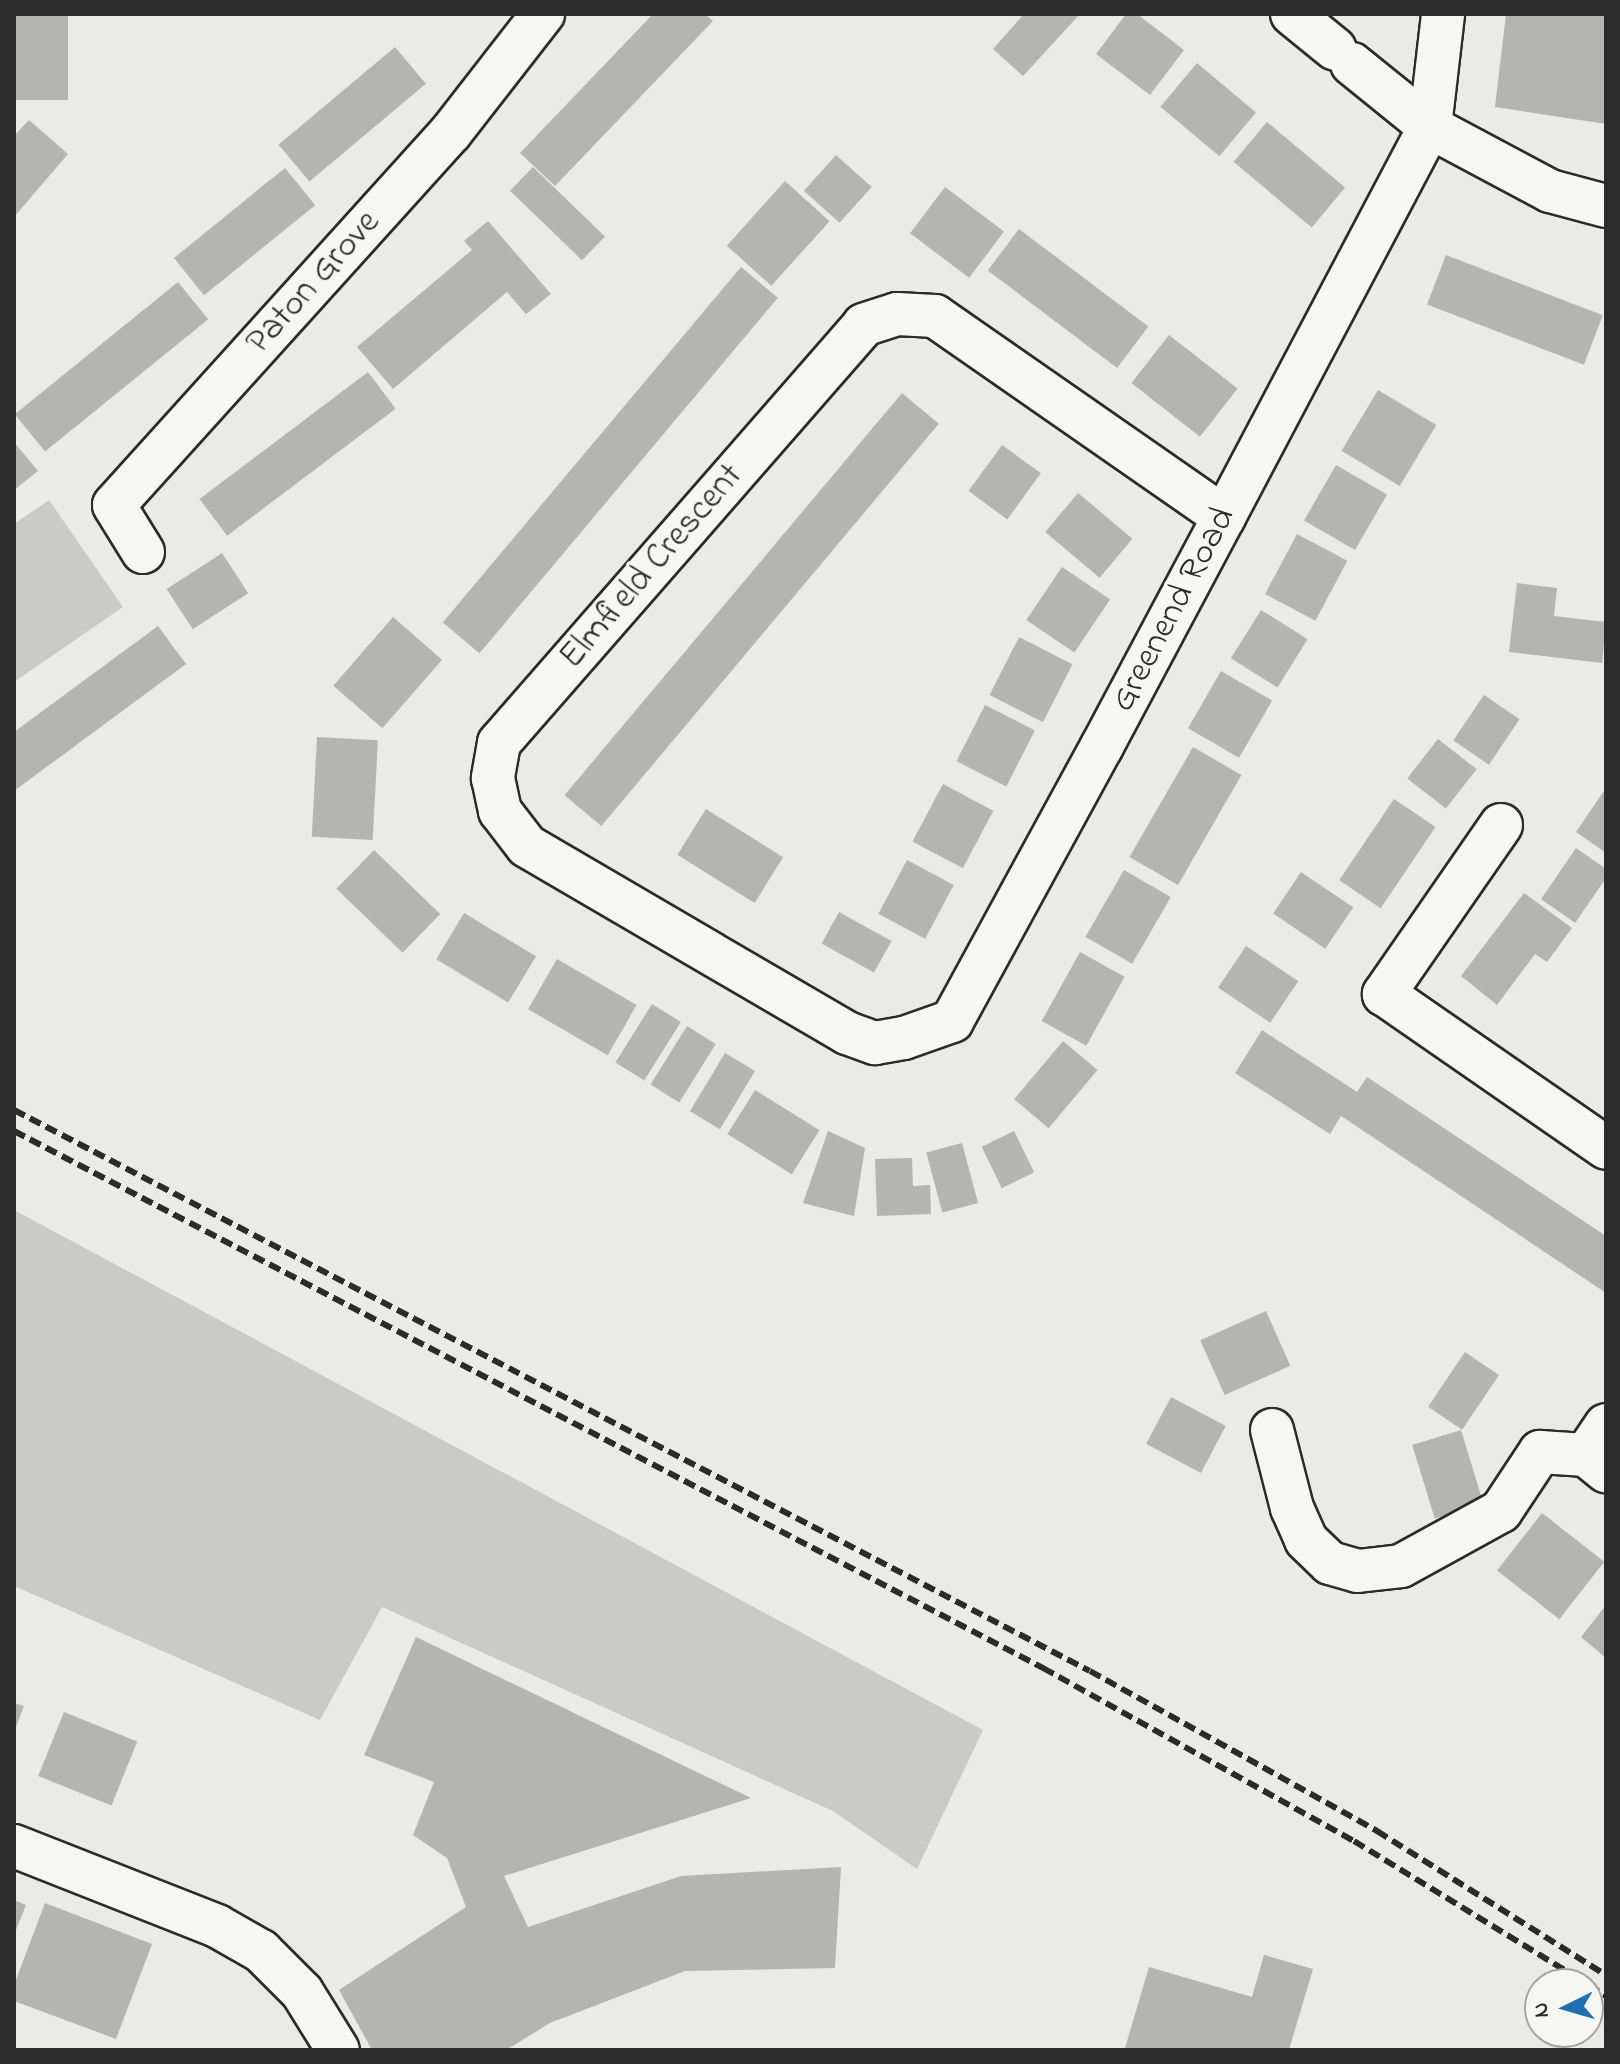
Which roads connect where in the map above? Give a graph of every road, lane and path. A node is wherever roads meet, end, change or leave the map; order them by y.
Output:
1 (543, 14) edge
2 (1292, 14) edge
3 (1443, 14) edge
4 (1430, 127) junction
5 (1606, 206) edge
6 (1224, 517) junction
7 (143, 552) dead end
8 (1501, 825) dead end
9 (875, 1043) joint
10 (1606, 1148) edge
11 (1272, 1430) dead end
12 (1599, 1450) edge
13 (14, 1846) edge
14 (338, 2050) edge

1 - 7 street, Paton Grove
2 - 4 street
3 - 4 street
4 - 5 street
4 - 6 street, Greenend Road
6 - 9 street, Greenend Road
6 - 9 street, Elmfield Crescent
8 - 10 street
11 - 12 street
13 - 14 street

